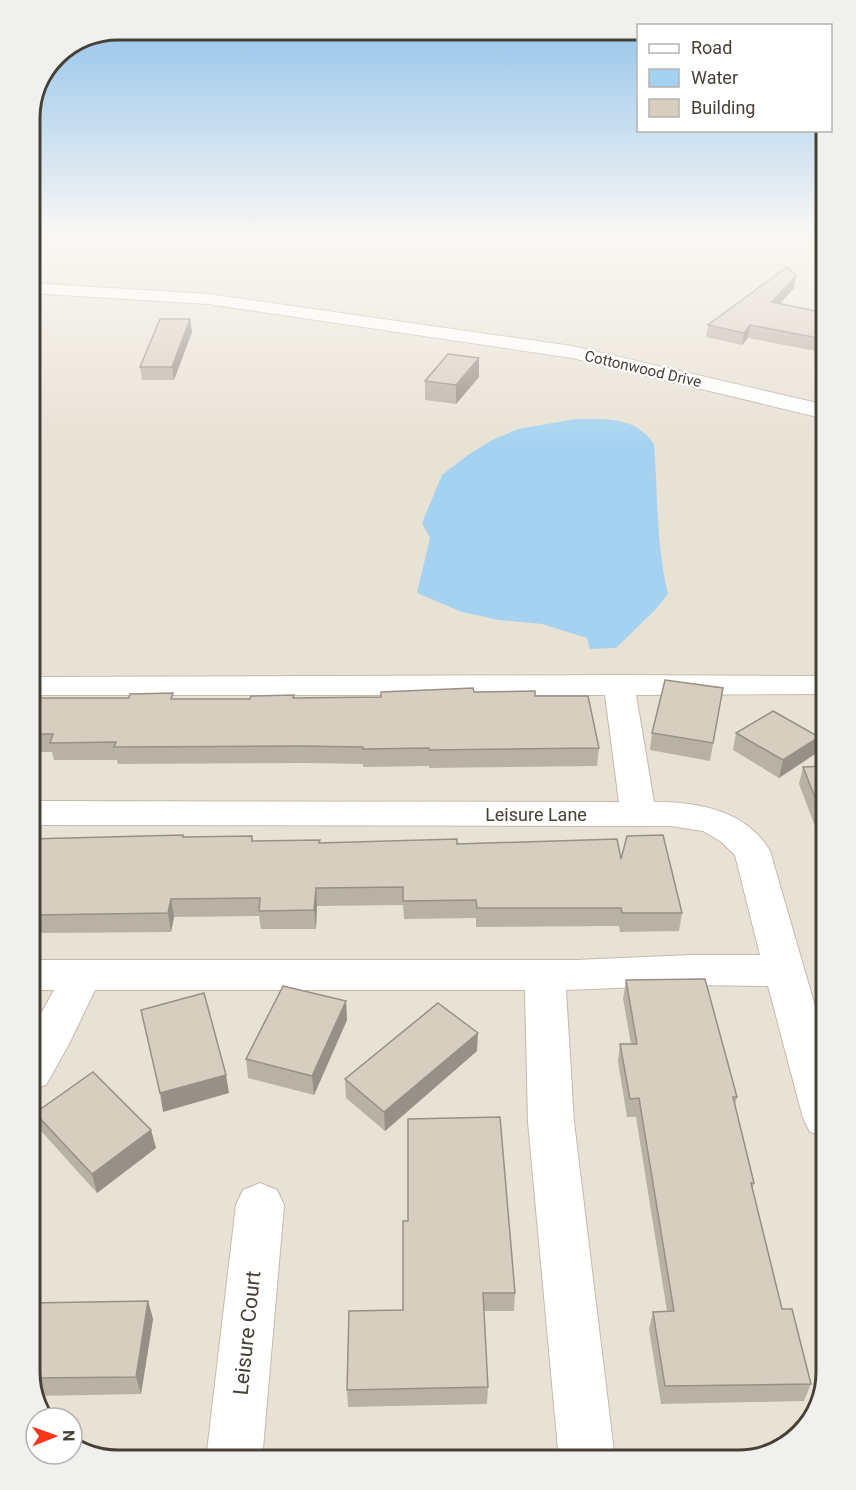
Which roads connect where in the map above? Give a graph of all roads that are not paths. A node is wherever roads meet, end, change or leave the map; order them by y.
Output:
1 (268, 308) edge
2 (816, 410) edge
3 (619, 684) junction
4 (816, 685) edge
5 (41, 686) edge
6 (40, 813) edge
7 (638, 814) junction
8 (784, 970) junction
9 (40, 975) edge
10 (82, 975) junction
11 (545, 975) junction
12 (40, 1055) edge
13 (816, 1083) edge
14 (260, 1205) dead end
15 (235, 1449) edge
16 (586, 1450) edge

1 - 2 street, Cottonwood Drive
3 - 4 street
3 - 5 street
3 - 7 street
6 - 7 street, Leisure Lane
7 - 8 street, Leisure Lane
8 - 11 street
8 - 13 street, Leisure Lane
9 - 10 street
10 - 11 street
10 - 12 street
11 - 16 street
14 - 15 street, Leisure Court

